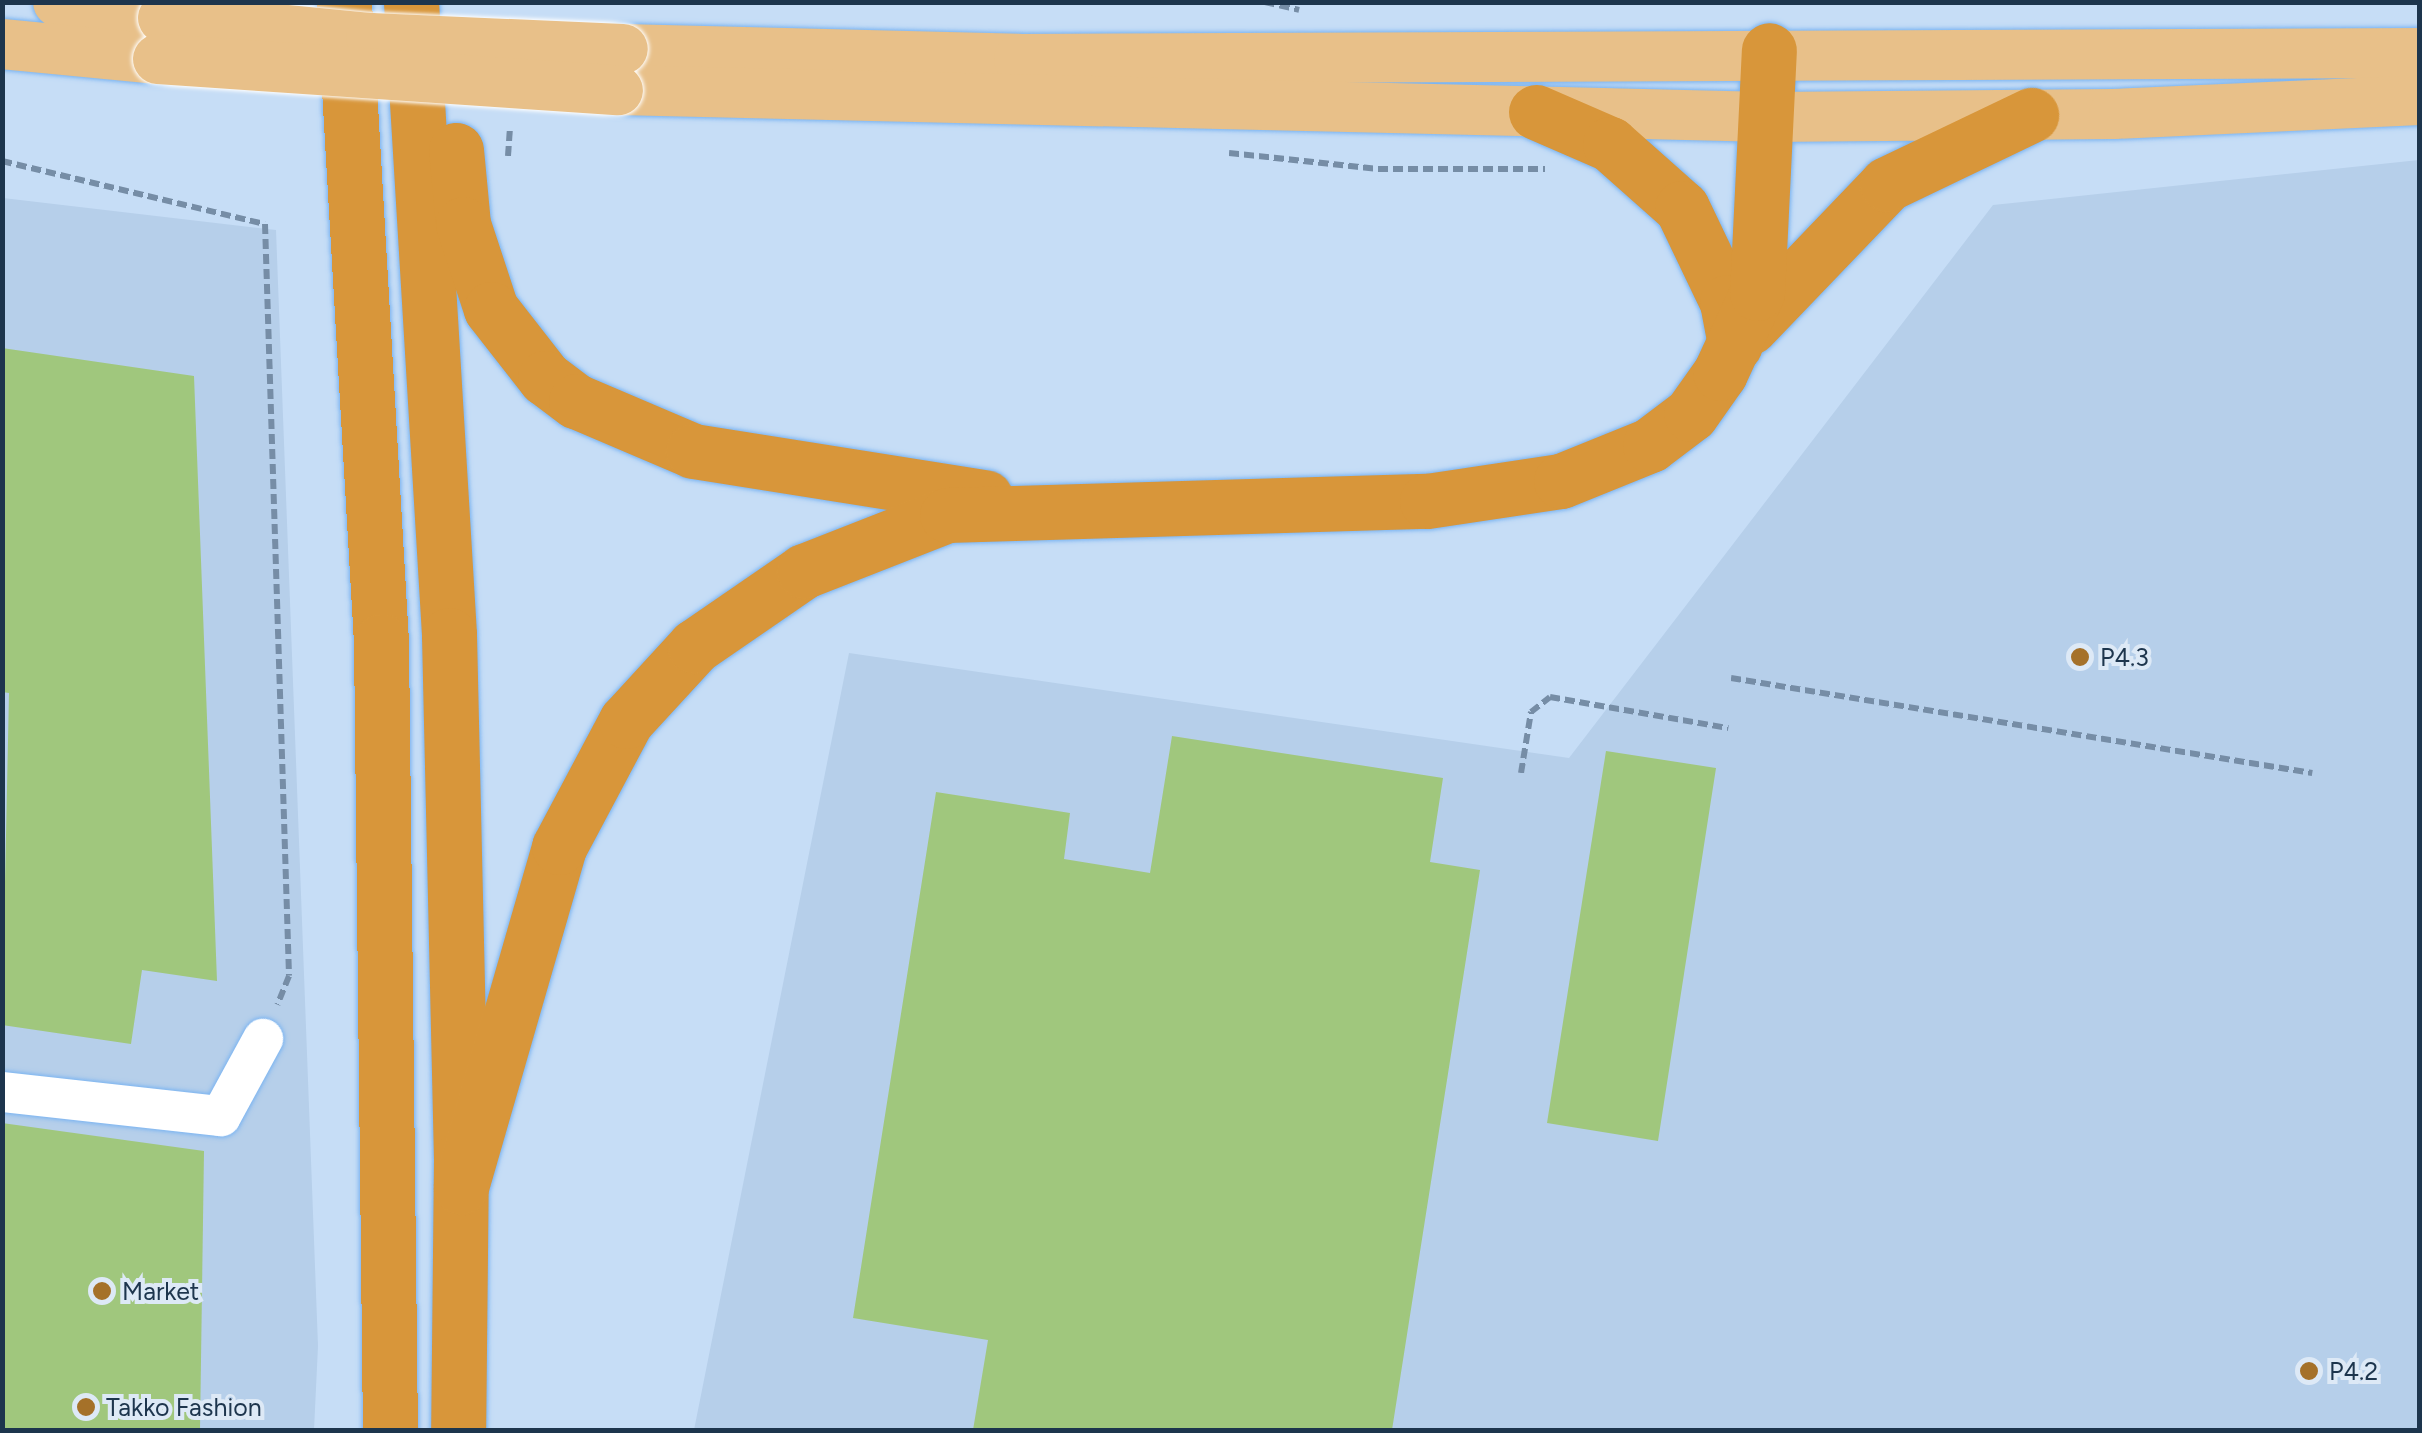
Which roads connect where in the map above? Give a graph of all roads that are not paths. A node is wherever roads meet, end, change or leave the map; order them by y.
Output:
1 (58, 2) edge
2 (344, 2) edge
3 (412, 2) edge
4 (160, 39) junction
5 (2, 44) edge
6 (1769, 50) junction
7 (2420, 53) edge
8 (620, 69) junction
9 (2420, 100) edge
10 (1536, 112) junction
11 (2031, 116) junction
12 (1768, 118) junction
13 (1735, 344) junction
14 (1067, 508) junction
15 (263, 1038) road end
16 (2, 1092) edge
17 (462, 1188) junction
18 (390, 1430) edge
19 (458, 1430) edge

1 - 4 main road
2 - 18 highway
3 - 14 highway
3 - 17 highway
4 - 5 main road
4 - 8 main road, bridge
6 - 7 main road
6 - 8 main road
6 - 12 highway
8 - 10 main road
9 - 11 main road
10 - 12 main road
10 - 13 highway
11 - 12 main road
11 - 13 highway
12 - 13 highway
13 - 14 highway
14 - 17 highway
15 - 16 lane
17 - 19 highway

